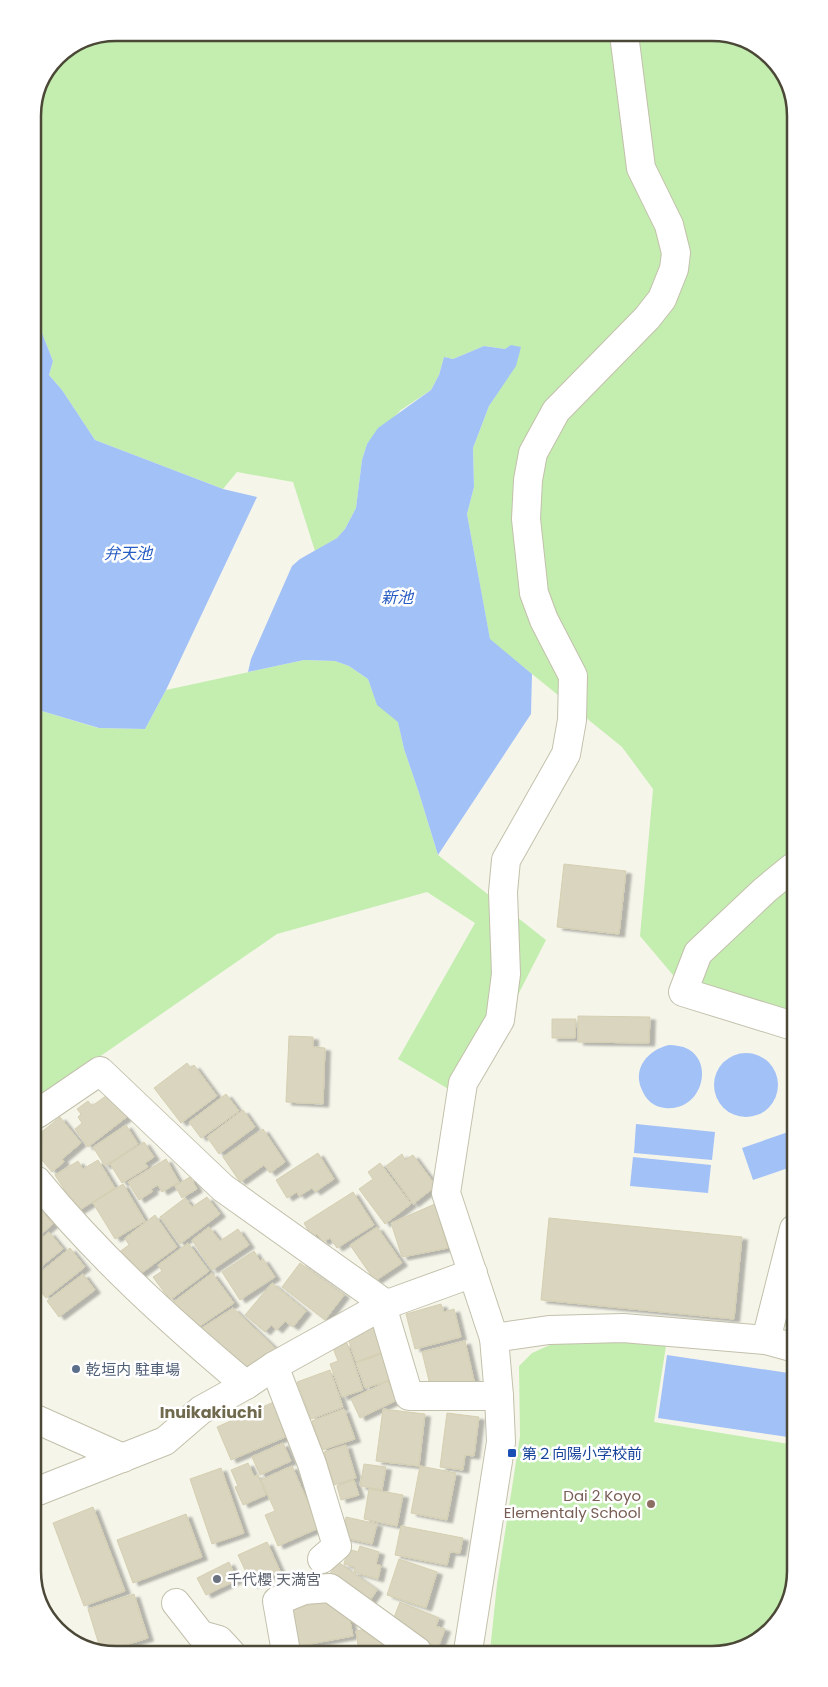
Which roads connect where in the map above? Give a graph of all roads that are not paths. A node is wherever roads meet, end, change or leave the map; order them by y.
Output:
1 (625, 41) edge
2 (787, 872) edge
3 (787, 1024) edge
4 (41, 1111) edge
5 (41, 1186) edge
6 (787, 1257) edge
7 (473, 1273) junction
8 (384, 1305) junction
9 (494, 1338) junction
10 (766, 1340) junction
11 (787, 1346) edge
12 (274, 1366) junction
13 (246, 1385) junction
14 (499, 1396) junction
15 (41, 1421) edge
16 (123, 1458) junction
17 (41, 1490) edge
18 (322, 1560) dead end
19 (176, 1603) dead end
20 (225, 1646) edge
21 (285, 1646) edge
22 (410, 1646) edge
23 (469, 1646) edge

1 - 7 street
2 - 3 street
4 - 8 street
5 - 13 street
6 - 10 street
7 - 8 street
7 - 9 street
8 - 12 street
8 - 14 street
9 - 10 street
9 - 14 street
10 - 11 street
12 - 13 street
12 - 18 street
13 - 16 street
14 - 23 street
15 - 16 street
16 - 17 street
19 - 20 street
21 - 22 street

